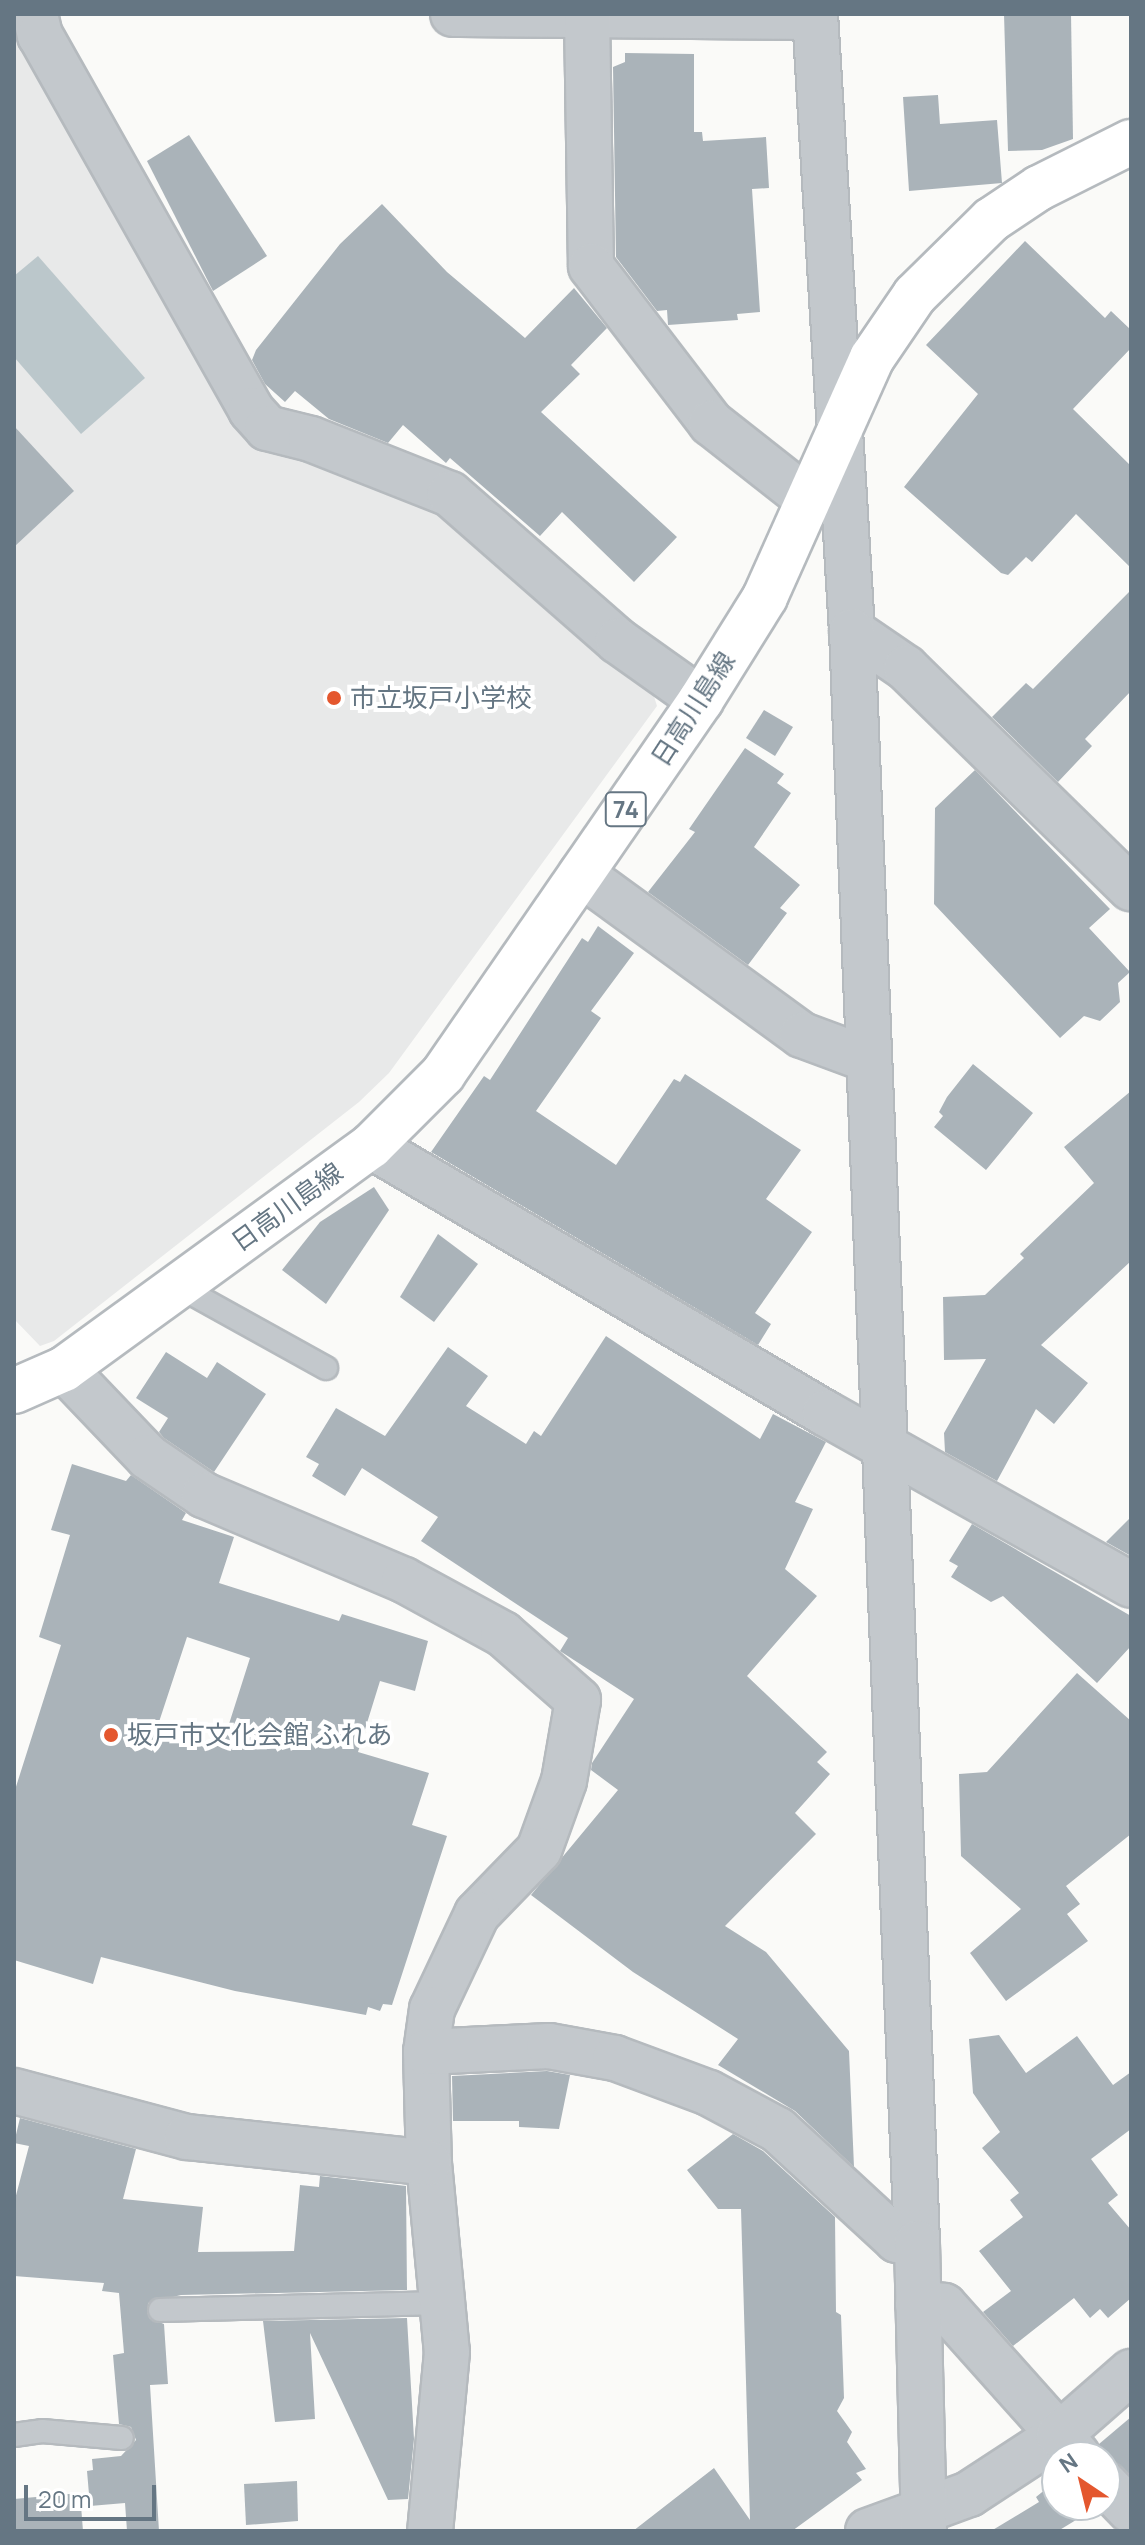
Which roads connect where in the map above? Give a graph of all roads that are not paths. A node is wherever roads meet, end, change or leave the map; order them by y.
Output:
1 (35, 14) edge
2 (453, 14) edge
3 (587, 15) edge
4 (815, 15) edge
5 (1131, 142) edge
6 (837, 438) junction
7 (810, 501) junction
8 (852, 631) junction
9 (701, 700) junction
10 (581, 874) junction
11 (1131, 888) edge
12 (867, 1059) junction
13 (371, 1146) junction
14 (180, 1287) junction
15 (326, 1368) dead end
16 (64, 1369) junction
17 (14, 1391) edge
18 (885, 1444) junction
19 (1131, 1585) edge
20 (426, 2052) junction
21 (14, 2091) edge
22 (429, 2163) junction
23 (917, 2243) junction
24 (441, 2303) junction
25 (918, 2304) junction
26 (160, 2310) dead end
27 (1131, 2372) edge
28 (14, 2435) edge
29 (122, 2438) dead end
30 (1065, 2441) edge
31 (1073, 2441) edge
32 (1041, 2459) edge
33 (924, 2520) edge
34 (430, 2531) edge
35 (868, 2531) edge

1 - 9 street
2 - 3 street
3 - 4 street
3 - 7 street
4 - 6 street
5 - 6 main road, 日高川島線 / 74
6 - 7 main road, 日高川島線 / 74
6 - 8 street
7 - 9 main road, 日高川島線 / 74
8 - 11 street
8 - 12 street
9 - 10 main road, 日高川島線 / 74
10 - 12 street
10 - 13 main road, 日高川島線 / 74
12 - 18 street
13 - 14 main road, 日高川島線 / 74
13 - 18 street
14 - 15 lane
14 - 16 main road, 日高川島線 / 74
16 - 17 main road, 日高川島線 / 74
16 - 20 street
18 - 19 street
18 - 23 street
20 - 22 street
20 - 23 street
21 - 22 street
22 - 24 street
23 - 25 street
24 - 26 lane
24 - 34 street
25 - 30 street
25 - 33 street
27 - 31 street
28 - 29 lane
32 - 33 street
33 - 35 street

